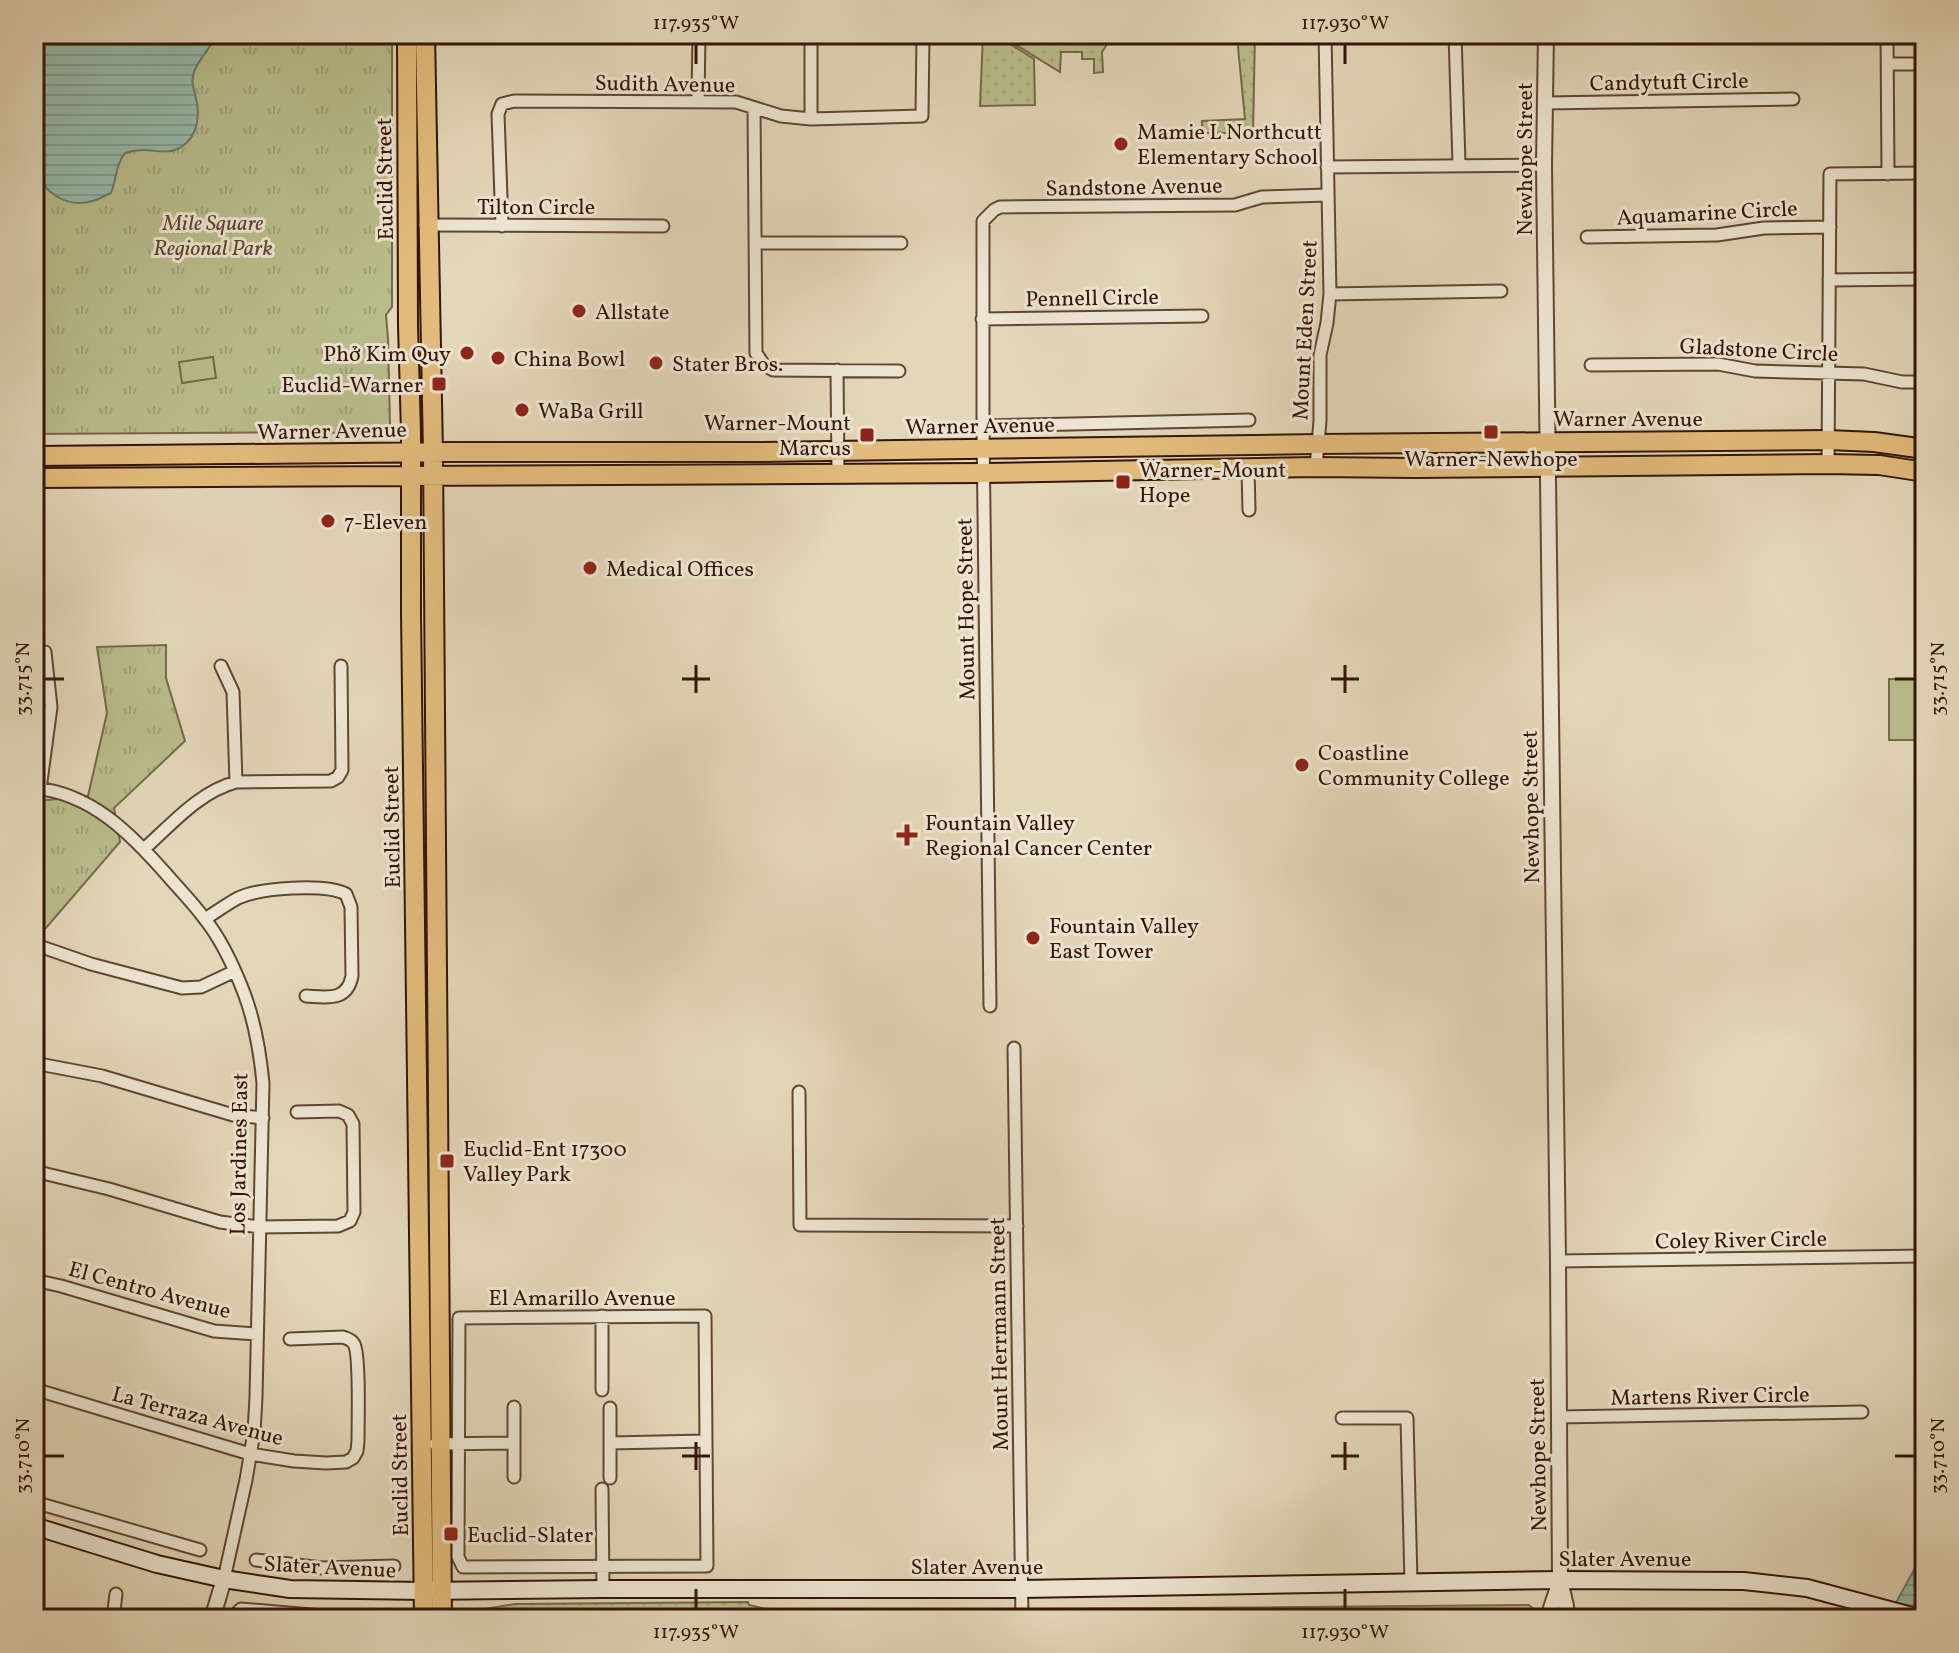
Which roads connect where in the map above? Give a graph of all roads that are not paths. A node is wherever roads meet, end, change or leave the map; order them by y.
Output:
1 (407, 34) edge
2 (425, 34) edge
3 (699, 34) edge
4 (811, 34) edge
5 (923, 34) edge
6 (1325, 34) edge
7 (1455, 34) edge
8 (1546, 34) edge
9 (1887, 34) edge
10 (1887, 64) junction
11 (1925, 64) edge
12 (1793, 99) dead end
13 (698, 101) junction
14 (1546, 103) junction
15 (754, 108) junction
16 (811, 119) junction
17 (1459, 164) junction
18 (1544, 165) junction
19 (1327, 167) junction
20 (1925, 173) edge
21 (1888, 174) junction
22 (1328, 195) junction
23 (989, 214) joint
24 (428, 225) junction
25 (409, 226) junction
26 (502, 226) junction
27 (663, 226) dead end
28 (1830, 227) junction
29 (1587, 237) dead end
30 (756, 243) junction
31 (901, 243) dead end
32 (1925, 279) edge
33 (1829, 280) junction
34 (1501, 291) dead end
35 (1330, 294) junction
36 (1202, 316) dead end
37 (982, 319) junction
38 (1591, 365) dead end
39 (837, 370) junction
40 (899, 371) dead end
41 (1828, 372) junction
42 (1925, 382) edge
43 (1249, 420) dead end
44 (983, 426) junction
45 (1828, 440) junction
46 (1547, 442) junction
47 (1318, 444) junction
48 (838, 450) junction
49 (984, 450) junction
50 (756, 452) junction
51 (1925, 452) edge
52 (411, 453) junction
53 (433, 453) junction
54 (34, 456) edge
55 (1828, 464) junction
56 (1879, 465) junction
57 (1316, 467) junction
58 (1548, 467) junction
59 (1248, 468) junction
60 (1925, 472) edge
61 (838, 473) junction
62 (984, 473) junction
63 (697, 474) junction
64 (433, 475) junction
65 (411, 476) junction
66 (34, 478) edge
67 (1249, 510) dead end
68 (39, 652) edge
69 (221, 666) dead end
70 (341, 666) dead end
71 (236, 782) junction
72 (37, 788) edge
73 (144, 849) junction
74 (205, 919) junction
75 (39, 946) dead end
76 (235, 971) junction
77 (306, 996) dead end
78 (990, 1006) dead end
79 (1014, 1048) dead end
80 (34, 1063) edge
81 (799, 1092) dead end
82 (297, 1112) dead end
83 (263, 1118) junction
84 (34, 1171) edge
85 (1017, 1226) junction
86 (260, 1227) junction
87 (1925, 1256) edge
88 (1558, 1261) junction
89 (34, 1280) edge
90 (430, 1295) junction
91 (602, 1316) junction
92 (256, 1334) junction
93 (290, 1339) dead end
94 (34, 1389) edge
95 (602, 1390) dead end
96 (514, 1407) dead end
97 (610, 1408) dead end
98 (1862, 1412) dead end
99 (1558, 1417) junction
100 (1342, 1418) dead end
101 (706, 1441) junction
102 (514, 1443) junction
103 (610, 1443) junction
104 (441, 1444) junction
105 (250, 1454) junction
106 (514, 1477) dead end
107 (610, 1478) dead end
108 (602, 1489) dead end
109 (34, 1502) edge
110 (34, 1526) edge
111 (200, 1550) dead end
112 (256, 1560) dead end
113 (394, 1566) dead end
114 (603, 1567) junction
115 (322, 1568) junction
116 (224, 1579) junction
117 (1560, 1580) junction
118 (1411, 1583) junction
119 (603, 1589) junction
120 (1022, 1589) junction
121 (322, 1590) junction
122 (433, 1591) junction
123 (116, 1594) dead end
124 (113, 1619) edge
125 (212, 1619) edge
126 (231, 1619) edge
127 (372, 1619) edge
128 (424, 1619) edge
129 (442, 1619) edge
130 (1022, 1619) edge
131 (1551, 1619) edge
132 (1567, 1619) edge
133 (1923, 1619) edge

1 - 25 main road, Euclid Street
2 - 24 main road, Euclid Street
3 - 13 street
4 - 16 street
5 - 16 street, Sudith Avenue
6 - 19 street, Mount Eden Street
7 - 17 street
8 - 14 street, Newhope Street
9 - 10 street
10 - 11 street
10 - 21 street
12 - 14 street, Candytuft Circle
13 - 15 street, Sudith Avenue
13 - 26 street, Sudith Avenue
14 - 18 street, Newhope Street
15 - 16 street, Sudith Avenue
15 - 30 street
17 - 18 street
17 - 19 street
18 - 46 street, Newhope Street
19 - 22 street, Mount Eden Street
20 - 21 street
21 - 28 street
22 - 23 street, Sandstone Avenue
22 - 35 street, Mount Eden Street
23 - 37 street, Mount Hope Street
24 - 25 street, Tilton Circle
24 - 26 street, Tilton Circle
24 - 53 main road, Euclid Street
25 - 52 main road, Euclid Street
26 - 27 street, Tilton Circle
28 - 29 street, Aquamarine Circle
28 - 33 street
30 - 31 street
30 - 39 street
32 - 33 street
33 - 41 street
34 - 35 street
35 - 47 street, Mount Eden Street
36 - 37 street, Pennell Circle
37 - 44 street, Mount Hope Street
38 - 41 street, Gladstone Circle
39 - 40 street
39 - 48 street
41 - 42 street, Gladstone Circle
41 - 45 street
43 - 44 street, Warner Avenue
44 - 49 street, Mount Hope Street
45 - 46 main road, Warner Avenue
45 - 51 main road, Warner Avenue
45 - 55 street
46 - 47 main road, Warner Avenue
46 - 58 street, Newhope Street
47 - 49 main road, Warner Avenue
47 - 57 street, Mount Eden Street
48 - 49 main road, Warner Avenue
48 - 50 main road, Warner Avenue
48 - 61 street
49 - 62 street, Mount Hope Street
50 - 53 main road, Warner Avenue
50 - 63 main road
51 - 56 main road
52 - 53 main road, Warner Avenue
52 - 54 main road, Warner Avenue
52 - 65 main road, Euclid Street
53 - 64 main road, Euclid Street
55 - 56 main road, Warner Avenue
55 - 58 main road, Warner Avenue
56 - 60 main road, Warner Avenue
57 - 58 main road, Warner Avenue
57 - 59 main road, Warner Avenue
58 - 88 street, Newhope Street
59 - 62 main road, Warner Avenue
59 - 67 street
61 - 62 main road, Warner Avenue
61 - 63 main road, Warner Avenue
62 - 78 street, Mount Hope Street
63 - 64 main road, Warner Avenue
64 - 65 main road, Warner Avenue
64 - 90 main road, Euclid Street
65 - 66 main road, Warner Avenue
65 - 90 main road, Euclid Street
68 - 72 street
69 - 71 street
70 - 71 street
71 - 73 street
72 - 73 street, Los Jardines East
73 - 74 street, Los Jardines East
74 - 76 street, Los Jardines East
74 - 77 street
75 - 76 street
76 - 83 street, Los Jardines East
79 - 85 street, Mount Herrmann Street
80 - 83 street
81 - 85 street
82 - 86 street
83 - 86 street, Los Jardines East
84 - 86 street
85 - 120 street, Mount Herrmann Street
86 - 92 street, Los Jardines East
87 - 88 street, Coley River Circle
88 - 99 street, Newhope Street
89 - 92 street, El Centro Avenue
90 - 104 main road, Euclid Street
91 - 95 street
91 - 101 street, El Amarillo Avenue
91 - 104 street, El Amarillo Avenue
92 - 105 street, Los Jardines East
93 - 105 street, La Terraza Avenue
94 - 105 street, La Terraza Avenue
96 - 102 street
97 - 103 street
98 - 99 street, Martens River Circle
99 - 117 street, Newhope Street
100 - 118 street
101 - 103 street
101 - 114 street
102 - 104 street
102 - 106 street
103 - 107 street
104 - 114 street
104 - 122 main road, Euclid Street
105 - 116 street, Los Jardines East
108 - 114 street
109 - 111 street
110 - 116 main road, Slater Avenue
112 - 115 street
113 - 115 street
114 - 119 street
115 - 121 street
116 - 121 main road, Slater Avenue
116 - 125 street, Los Jardines East
117 - 118 main road, Slater Avenue
117 - 131 street, Newhope Street
117 - 132 street, Newhope Street
117 - 133 main road, Slater Avenue
118 - 120 main road, Slater Avenue
119 - 120 main road, Slater Avenue
119 - 122 main road, Slater Avenue
120 - 130 street, Mount Herrmann Street
121 - 122 main road, Slater Avenue
122 - 128 main road, Euclid Street
122 - 129 main road, Euclid Street
123 - 124 street
126 - 127 street

